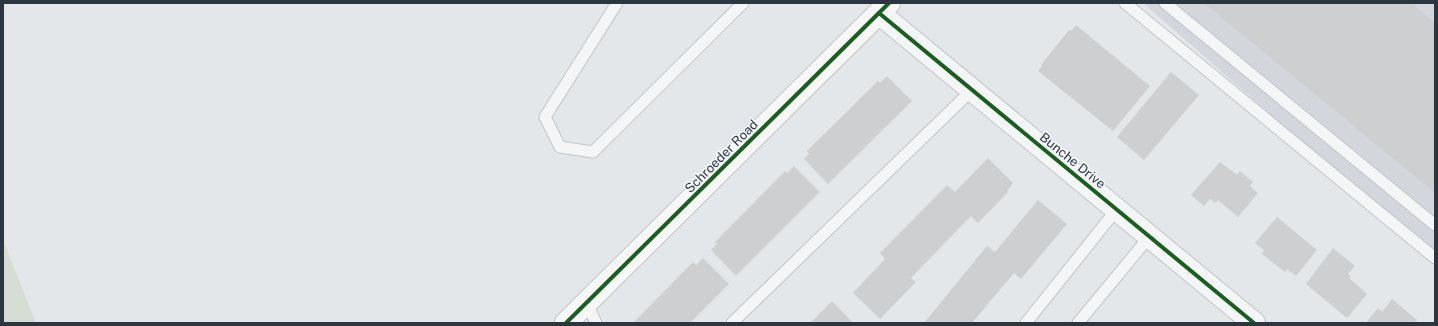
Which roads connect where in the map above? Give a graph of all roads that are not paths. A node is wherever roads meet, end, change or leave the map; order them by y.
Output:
1 (617, 3) edge
2 (743, 3) edge
3 (1125, 3) edge
4 (1165, 3) edge
5 (884, 8) edge
6 (972, 90) junction
7 (1117, 209) junction
8 (1435, 225) edge
9 (1150, 236) junction
10 (1435, 258) edge
11 (587, 303) junction
12 (566, 323) edge
13 (596, 323) edge
14 (732, 323) edge
15 (1026, 323) edge
16 (1078, 323) edge
17 (1254, 323) edge

1 - 2 lane
3 - 10 lane
4 - 8 lane
5 - 6 street, Bunche Drive
5 - 11 street, Schroeder Road
6 - 7 street, Bunche Drive
6 - 14 lane
7 - 9 street, Bunche Drive
7 - 15 lane
9 - 16 lane
9 - 17 street, Bunche Drive
11 - 12 street, Schroeder Road
11 - 13 lane

